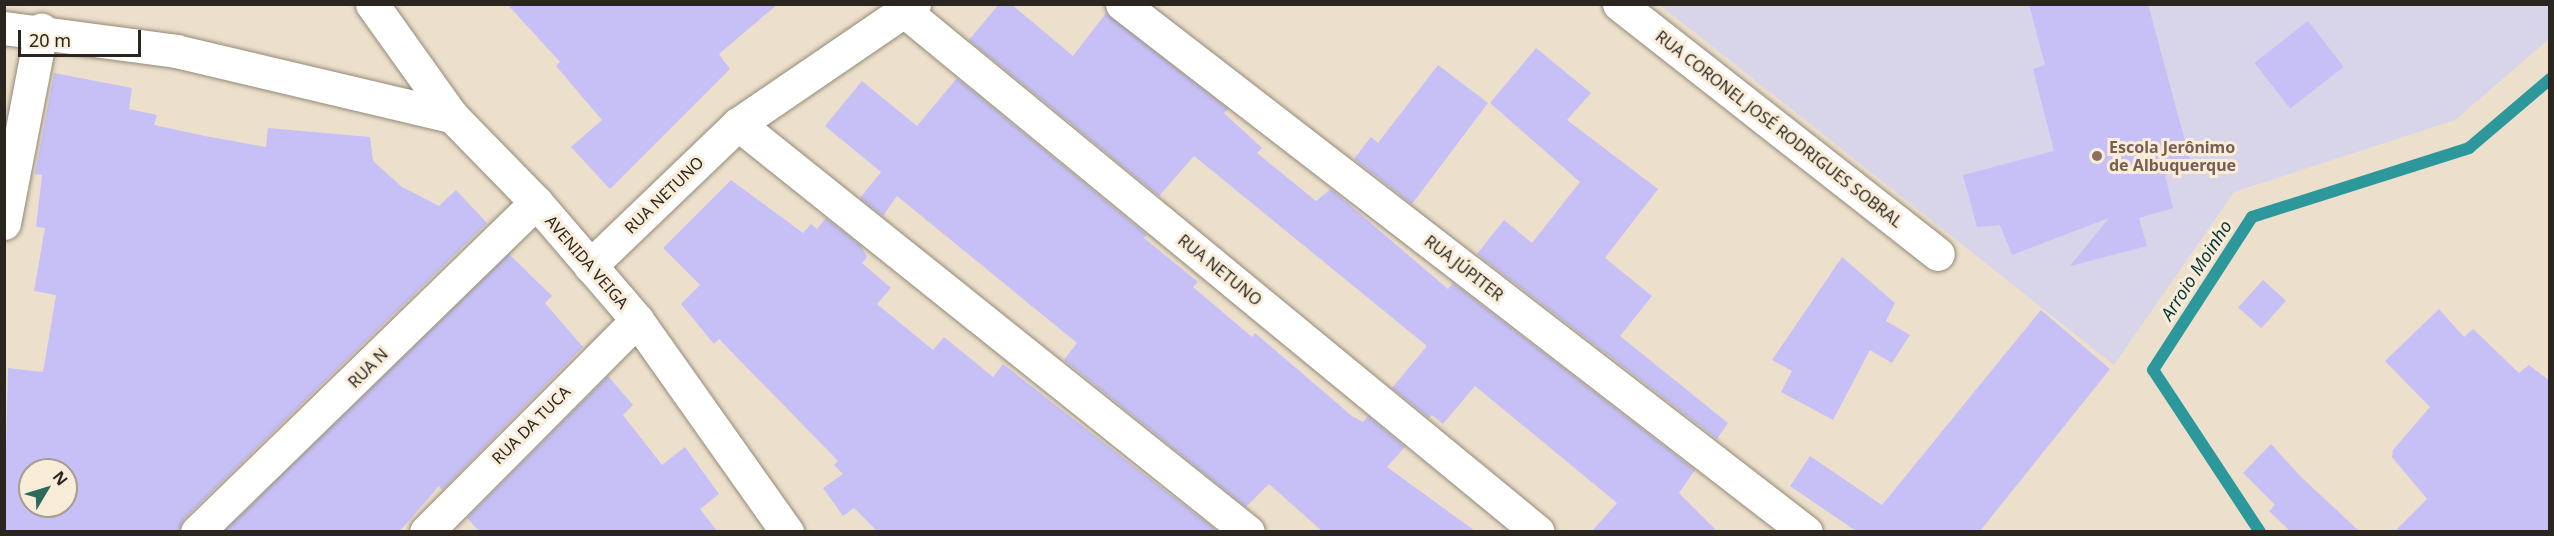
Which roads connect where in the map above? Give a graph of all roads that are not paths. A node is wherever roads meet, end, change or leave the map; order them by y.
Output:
1 (372, 4) edge
2 (1122, 4) edge
3 (1619, 4) edge
4 (908, 7) edge
5 (4, 28) edge
6 (41, 30) junction
7 (452, 116) junction
8 (738, 123) junction
9 (536, 202) junction
10 (4, 222) edge
11 (1938, 254) dead end
12 (590, 266) junction
13 (637, 320) junction
14 (197, 531) edge
15 (426, 531) edge
16 (787, 531) edge
17 (1248, 531) edge
18 (1538, 531) edge
19 (1806, 531) edge

1 - 7 street, AVENIDA VEIGA
2 - 19 street, RUA JÚPITER
3 - 11 street, RUA CORONEL JOSÉ RODRIGUES SOBRAL
4 - 8 street, RUA NETUNO
4 - 18 street, RUA NETUNO
5 - 6 street
6 - 7 street
6 - 10 street
7 - 9 street, AVENIDA VEIGA
8 - 12 street, RUA NETUNO
8 - 17 street
9 - 12 street, AVENIDA VEIGA
9 - 14 street, RUA N
12 - 13 street, AVENIDA VEIGA
13 - 15 street, RUA DA TUCA
13 - 16 street, AVENIDA VEIGA

